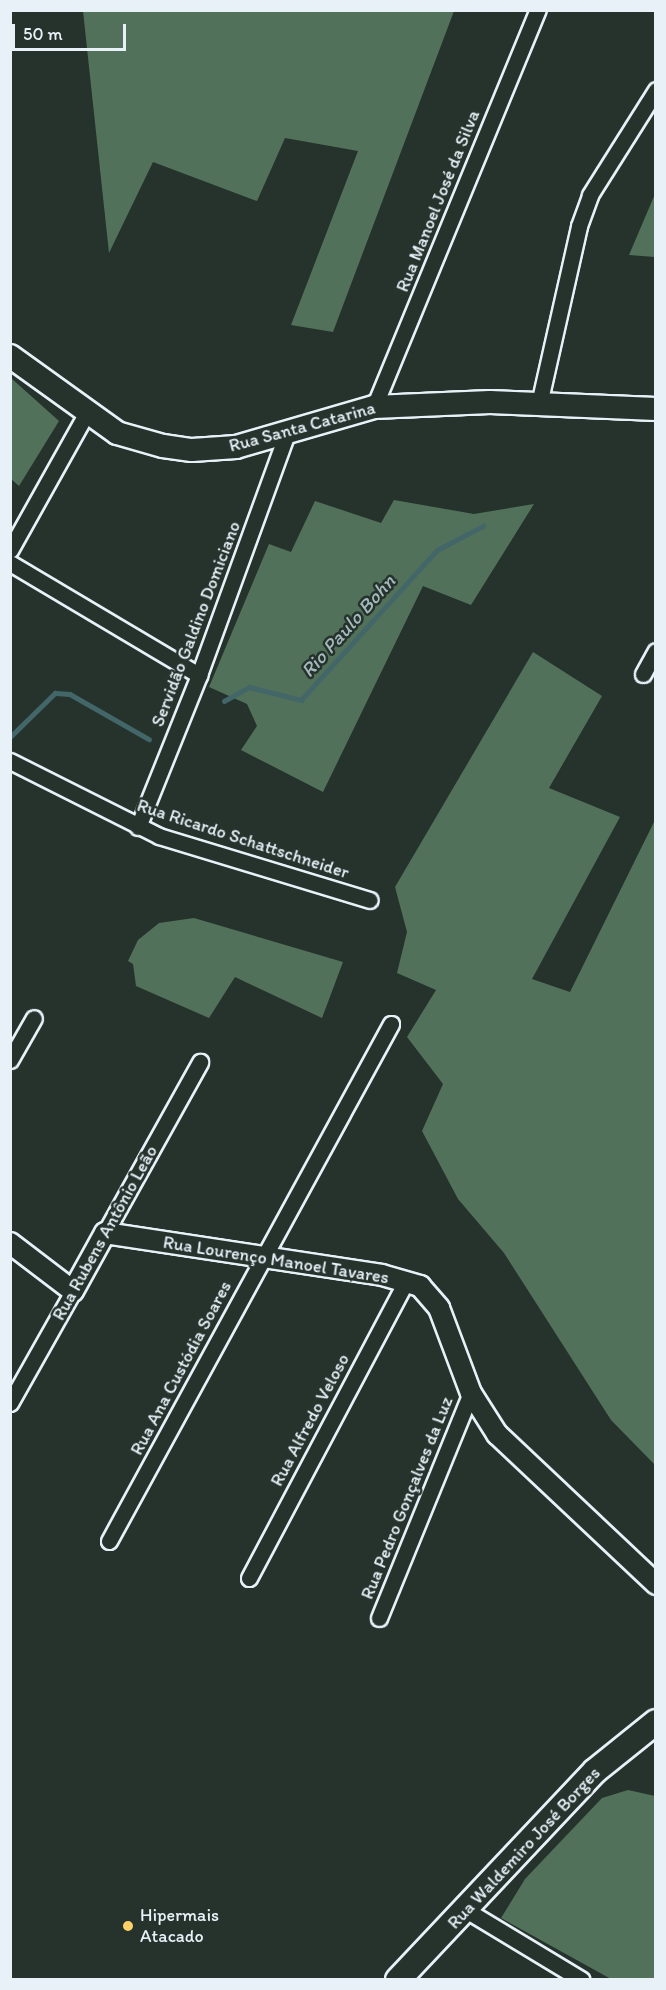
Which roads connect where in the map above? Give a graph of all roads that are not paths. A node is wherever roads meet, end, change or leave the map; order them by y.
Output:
1 (538, 10) edge
2 (656, 90) edge
3 (10, 356) edge
4 (539, 404) junction
5 (374, 407) junction
6 (656, 410) edge
7 (86, 414) junction
8 (287, 433) junction
9 (10, 550) edge
10 (10, 563) edge
11 (656, 651) edge
12 (643, 674) dead end
13 (199, 675) junction
14 (10, 761) edge
15 (138, 827) junction
16 (370, 900) dead end
17 (34, 1018) dead end
18 (391, 1024) dead end
19 (10, 1060) edge
20 (200, 1062) dead end
21 (105, 1233) junction
22 (10, 1243) edge
23 (263, 1258) junction
24 (406, 1281) junction
25 (73, 1291) junction
26 (471, 1393) junction
27 (10, 1403) edge
28 (110, 1541) dead end
29 (249, 1578) dead end
30 (656, 1584) edge
31 (379, 1618) dead end
32 (656, 1722) edge
33 (466, 1910) junction
34 (398, 1980) edge
35 (582, 1980) edge

1 - 5 street, Rua Manoel José da Silva
2 - 4 street
3 - 7 main road, Rua Santa Catarina
4 - 5 main road, Rua Santa Catarina
4 - 6 main road, Rua Santa Catarina
5 - 8 main road, Rua Santa Catarina
7 - 8 main road, Rua Santa Catarina
7 - 9 street
8 - 13 street, Servidão Galdino Domiciano
10 - 13 street
11 - 12 street
13 - 15 street, Servidão Galdino Domiciano
14 - 15 street, Rua Ricardo Schattschneider
15 - 16 street, Rua Ricardo Schattschneider
17 - 19 street
18 - 23 street, Rua Ana Custódia Soares
20 - 21 street, Rua Rubens Antônio Leão
21 - 23 street, Rua Lourenço Manoel Tavares
21 - 25 street, Rua Rubens Antônio Leão
22 - 25 street
23 - 24 street, Rua Lourenço Manoel Tavares
23 - 28 street, Rua Ana Custódia Soares
24 - 26 street, Rua Lourenço Manoel Tavares
24 - 29 street, Rua Alfredo Veloso
25 - 27 street, Rua Rubens Antônio Leão
26 - 30 street, Rua Lourenço Manoel Tavares
26 - 31 street, Rua Pedro Gonçalves da Luz
32 - 33 main road, Rua Waldemiro José Borges
33 - 34 main road, Rua Waldemiro José Borges
33 - 35 street

